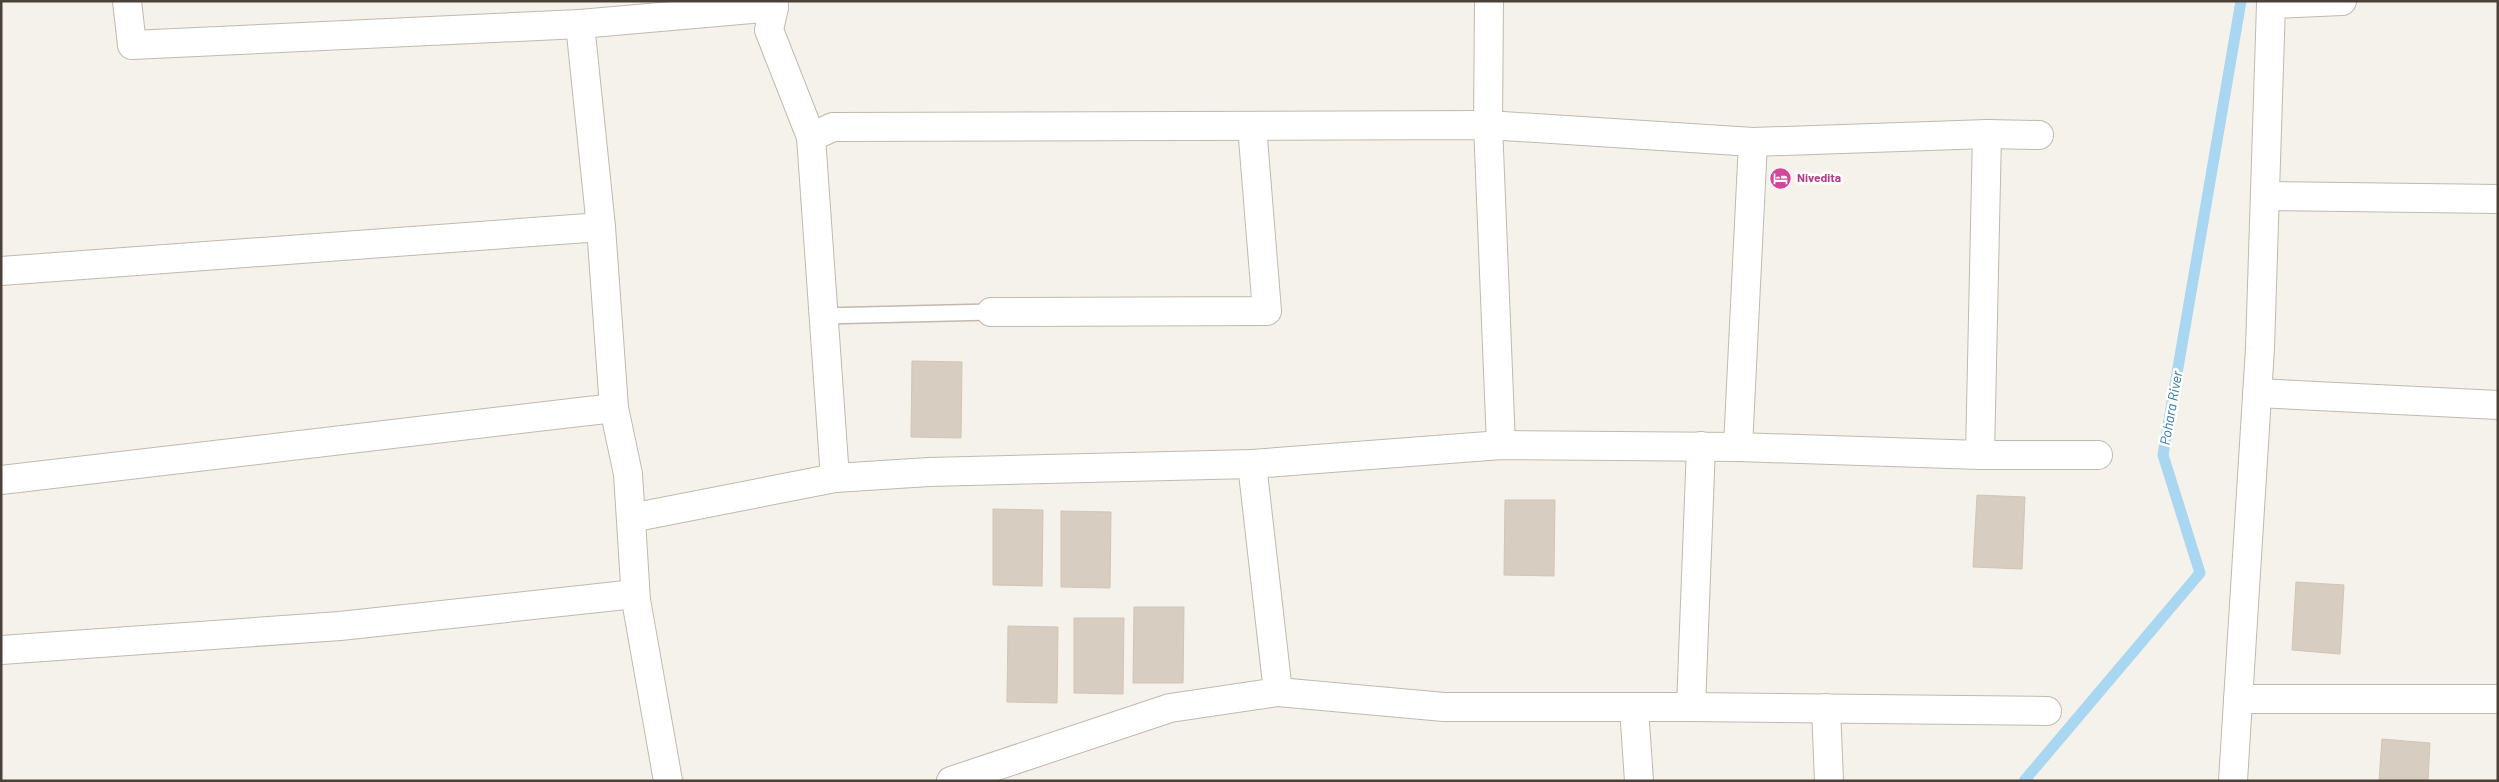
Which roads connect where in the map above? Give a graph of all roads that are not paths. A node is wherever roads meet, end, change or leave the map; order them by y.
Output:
1 (127, 1) edge
2 (1489, 1) edge
3 (2342, 1) edge
4 (773, 4) edge
5 (580, 24) junction
6 (1488, 125) junction
7 (1252, 126) junction
8 (1987, 134) junction
9 (2039, 135) dead end
10 (811, 137) junction
11 (1752, 142) junction
12 (2266, 196) junction
13 (2498, 199) edge
14 (601, 227) junction
15 (1, 271) edge
16 (991, 312) joint
17 (822, 316) junction
18 (2257, 393) junction
19 (2498, 405) edge
20 (614, 408) junction
21 (1501, 445) junction
22 (1701, 446) junction
23 (1738, 446) junction
24 (1980, 455) junction
25 (2098, 455) dead end
26 (1252, 464) junction
27 (835, 478) junction
28 (1, 480) edge
29 (631, 518) junction
30 (635, 594) junction
31 (1, 650) edge
32 (1278, 692) junction
33 (2238, 699) junction
34 (2498, 699) edge
35 (1691, 707) junction
36 (1634, 708) junction
37 (1826, 708) junction
38 (2046, 711) dead end
39 (668, 781) edge
40 (951, 781) edge
41 (1640, 781) edge
42 (1829, 781) edge
43 (2233, 781) edge

1 - 5 street
2 - 6 street
3 - 12 street
4 - 5 street
4 - 10 street
5 - 14 street
6 - 7 street
6 - 11 street
6 - 21 street
7 - 10 street
7 - 16 street
8 - 9 street
8 - 11 street
8 - 24 street
10 - 17 street
11 - 23 street
12 - 13 street
12 - 18 street
14 - 15 street
14 - 20 street
16 - 17 lane
17 - 27 street
18 - 19 street
18 - 33 street
20 - 28 street
20 - 29 street
21 - 22 street
21 - 26 street
22 - 23 street
22 - 35 street
23 - 24 street
24 - 25 street
26 - 27 street
26 - 32 street
27 - 29 street
29 - 30 street
30 - 31 street
30 - 39 street
32 - 36 street
32 - 40 street
33 - 34 street
33 - 43 street
35 - 36 street
35 - 37 street
36 - 41 street
37 - 38 street
37 - 42 street

